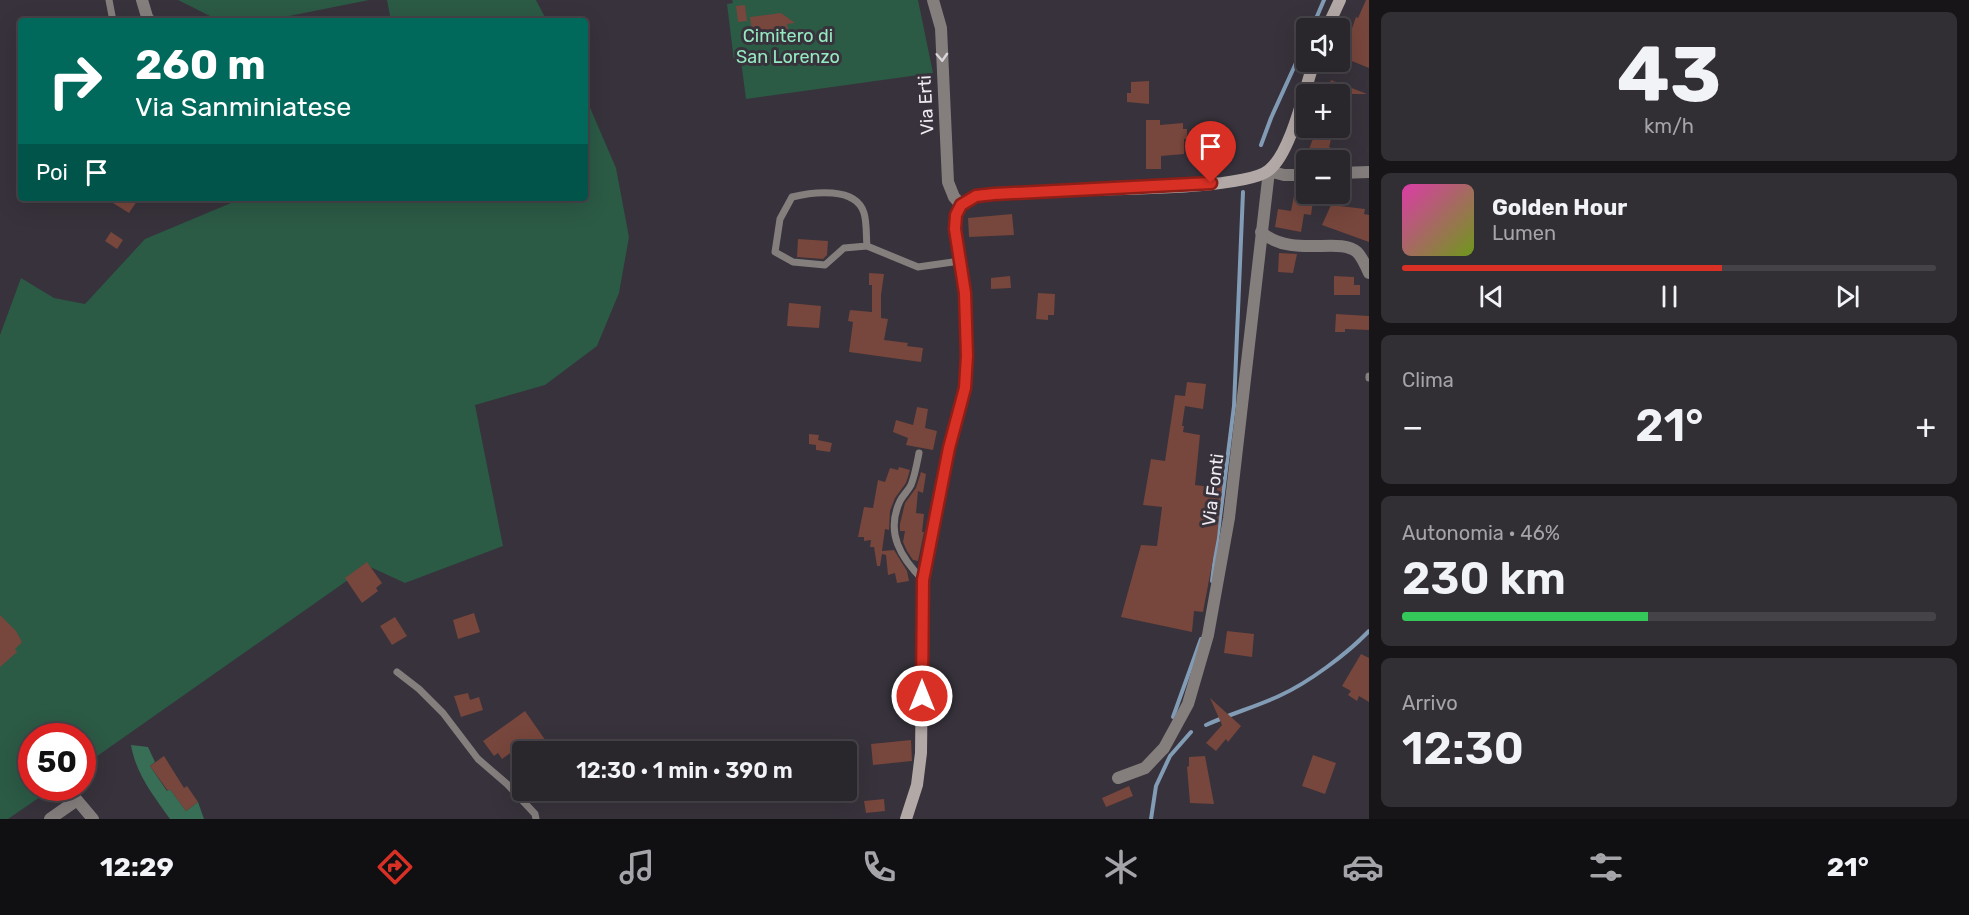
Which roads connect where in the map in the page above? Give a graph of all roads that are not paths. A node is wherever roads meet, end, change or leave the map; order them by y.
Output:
1 (109, 0) edge
2 (142, 0) edge
3 (933, 0) edge
4 (1340, 0) edge
5 (112, 18) edge
6 (147, 18) edge
7 (1332, 18) edge
8 (1311, 72) edge
9 (1269, 171) junction
10 (1366, 172) edge
11 (1350, 173) edge
12 (1296, 175) edge
13 (961, 205) junction
14 (1261, 232) junction
15 (867, 246) junction
16 (960, 261) junction
17 (1369, 273) edge
18 (919, 453) dead end
19 (923, 580) junction
20 (397, 672) dead end
21 (1118, 778) dead end
22 (50, 819) edge
23 (93, 819) edge
24 (536, 819) edge
25 (906, 819) edge

1 - 5 lane
2 - 6 street
3 -> 13 street, Via Erti
4 - 7 main road
8 - 9 main road
9 - 12 street
9 - 13 main road
9 - 14 street, Via Fonti
10 - 11 street
13 - 16 main road
14 - 17 street
14 - 21 street, Via Fonti
15 - 15 lane
15 - 16 lane
16 - 19 main road
18 - 19 lane
19 - 25 main road
20 - 24 lane
22 - 23 street

